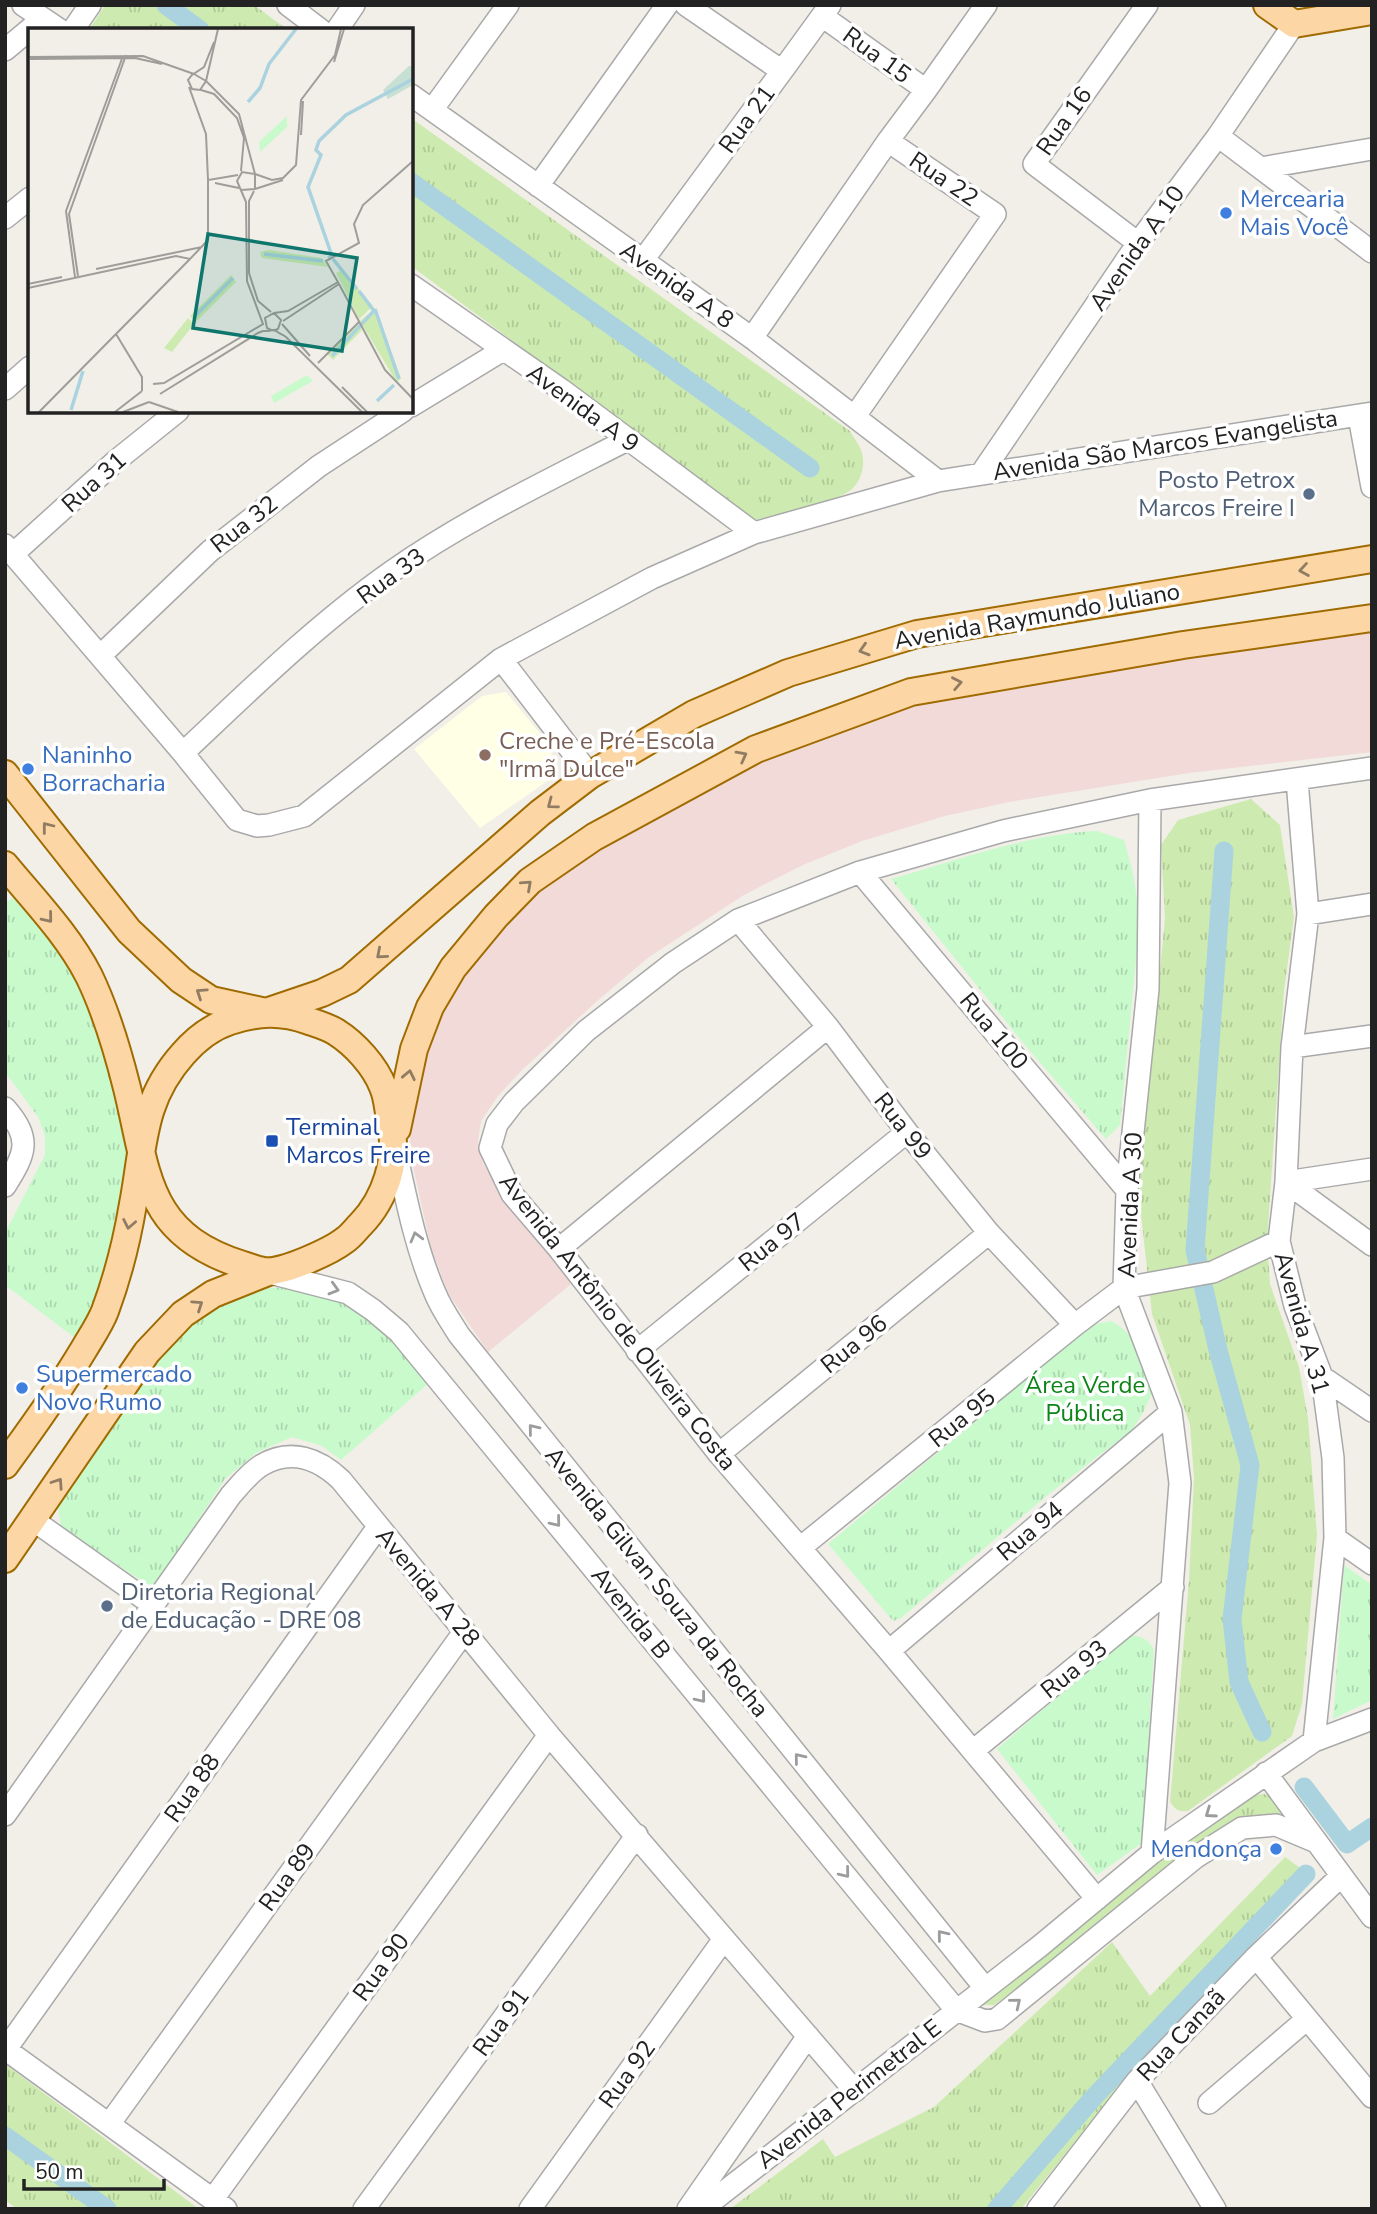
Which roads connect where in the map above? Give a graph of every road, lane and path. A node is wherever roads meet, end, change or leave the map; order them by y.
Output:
1 (23, 5) edge
2 (90, 5) edge
3 (288, 5) edge
4 (354, 5) edge
5 (508, 5) edge
6 (667, 5) edge
7 (686, 5) edge
8 (986, 5) edge
9 (1147, 5) edge
10 (1268, 5) edge
11 (826, 11) edge
12 (1372, 11) edge
13 (51, 24) edge
14 (1294, 24) junction
15 (75, 28) edge
16 (318, 28) edge
17 (338, 28) edge
18 (28, 37) edge
19 (5, 50) edge
20 (782, 71) junction
21 (926, 90) junction
22 (413, 96) edge
23 (432, 110) junction
24 (1218, 136) junction
25 (888, 141) junction
26 (1372, 149) edge
27 (1261, 168) junction
28 (538, 186) junction
29 (28, 200) edge
30 (5, 218) edge
31 (1139, 243) junction
32 (1372, 252) edge
33 (643, 260) junction
34 (413, 286) edge
35 (752, 338) junction
36 (503, 350) junction
37 (28, 369) edge
38 (5, 389) edge
39 (413, 405) edge
40 (176, 413) edge
41 (400, 413) edge
42 (1365, 414) edge
43 (855, 416) junction
44 (627, 440) junction
45 (981, 474) junction
46 (938, 481) junction
47 (1372, 487) edge
48 (754, 533) junction
49 (9, 550) edge
50 (1372, 559) edge
51 (1372, 618) edge
52 (100, 656) junction
53 (501, 659) junction
54 (183, 753) junction
55 (1372, 768) edge
56 (5, 774) edge
57 (590, 775) junction
58 (1297, 780) junction
59 (1150, 800) junction
60 (5, 865) edge
61 (860, 872) junction
62 (1372, 904) edge
63 (1308, 914) junction
64 (738, 920) junction
65 (266, 1012) junction
66 (828, 1027) junction
67 (1372, 1036) edge
68 (1292, 1047) junction
69 (5, 1108) edge
70 (907, 1132) junction
71 (394, 1141) junction
72 (140, 1156) junction
73 (1372, 1169) edge
74 (7, 1181) edge
75 (1286, 1182) junction
76 (1127, 1190) junction
77 (989, 1233) junction
78 (1279, 1241) junction
79 (1372, 1245) edge
80 (559, 1249) junction
81 (268, 1272) junction
82 (1124, 1288) junction
83 (1075, 1325) junction
84 (637, 1351) junction
85 (1322, 1377) junction
86 (1372, 1411) edge
87 (1171, 1412) junction
88 (719, 1454) junction
89 (5, 1465) edge
90 (33, 1520) junction
91 (378, 1527) junction
92 (1335, 1538) junction
93 (800, 1548) junction
94 (5, 1559) edge
95 (1372, 1564) edge
96 (1173, 1587) junction
97 (153, 1605) junction
98 (464, 1632) junction
99 (889, 1651) junction
100 (1372, 1719) edge
101 (549, 1735) junction
102 (1314, 1741) junction
103 (974, 1750) junction
104 (1266, 1773) junction
105 (5, 1815) edge
106 (637, 1835) junction
107 (1314, 1841) junction
108 (1152, 1853) junction
109 (1341, 1876) junction
110 (1097, 1899) junction
111 (1372, 1917) edge
112 (724, 1939) junction
113 (1256, 1957) junction
114 (985, 1988) junction
115 (956, 2010) junction
116 (1307, 2019) junction
117 (808, 2036) junction
118 (6, 2049) edge
119 (1137, 2081) junction
120 (855, 2091) junction
121 (1372, 2097) edge
122 (1209, 2103) dead end
123 (110, 2123) junction
124 (219, 2204) edge
125 (364, 2209) edge
126 (530, 2209) edge
127 (688, 2209) edge
128 (702, 2209) edge
129 (1038, 2209) edge
130 (1215, 2209) edge

1 - 13 street
2 - 15 street
3 - 16 street
4 - 17 street
5 - 23 street
6 - 28 street
7 - 20 street, Rua 21
8 - 21 street, Rua 15
9 - 31 street, Rua 16
10 - 14 main road
11 - 20 street
11 - 21 street, Rua 15
12 - 14 main road
14 - 24 street, Avenida A 10
18 - 19 street
20 - 33 street, Rua 21
21 - 25 street
22 - 23 street, Avenida A 8
23 - 28 street, Avenida A 8
24 - 27 street
24 - 31 street, Avenida A 10
25 - 35 street, Rua 22
25 - 43 street, Rua 22
26 - 27 street
27 - 32 street
28 - 33 street, Avenida A 8
29 - 30 street
31 - 45 street, Avenida A 10
33 - 35 street, Avenida A 8
34 - 36 street, Avenida A 9
35 - 43 street, Avenida A 8
36 - 39 street
36 - 44 street, Avenida A 9
37 - 38 street
40 - 49 street, Rua 31
41 - 52 street, Rua 32
42 - 45 street, Avenida São Marcos Evangelista
42 - 47 street
43 - 46 street, Avenida A 8
44 - 48 street, Avenida A 9
44 - 54 street, Rua 33
45 - 46 street, Avenida São Marcos Evangelista
46 - 48 street, Avenida São Marcos Evangelista
48 - 53 street, Avenida São Marcos Evangelista
49 - 52 street, Avenida São Marcos Evangelista
50 -> 57 main road, Avenida Raymundo Juliano
71 -> 51 main road
52 - 54 street, Avenida São Marcos Evangelista
53 - 54 street, Avenida São Marcos Evangelista
53 - 57 street
55 - 58 street, Avenida Antônio de Oliveira Costa
65 -> 56 main road
57 -> 65 main road, Avenida Raymundo Juliano
58 - 59 street, Avenida Antônio de Oliveira Costa
58 - 63 street, Avenida A 31
59 - 61 street, Avenida Antônio de Oliveira Costa
59 - 76 street, Avenida A 30
60 -> 72 main road
61 - 64 street, Avenida Antônio de Oliveira Costa
61 - 76 street, Rua 100
62 - 63 street
63 - 68 street, Avenida A 31
64 - 66 street, Rua 99
64 - 80 street, Avenida Antônio de Oliveira Costa
65 - 71 main road
65 - 72 main road, Avenida Raymundo Juliano
66 - 70 street, Rua 99
66 - 80 street
67 - 68 street
68 - 75 street, Avenida A 31
69 - 74 street
70 - 77 street, Rua 99
70 - 84 street, Rua 97
71 - 81 main road
114 -> 71 street, Avenida Gilvan Souza da Rocha
72 - 81 main road
72 -> 89 main road, Avenida Raymundo Juliano
73 - 75 street
75 - 78 street, Avenida A 31
75 - 79 street
76 - 82 street, Avenida A 30
77 - 83 street, Rua 99
77 - 88 street, Rua 96
78 - 82 street
78 - 85 street, Avenida A 31
80 - 84 street, Avenida Antônio de Oliveira Costa
90 -> 81 main road
81 -> 115 street, Avenida B
82 - 83 street, Rua 95
82 - 87 street, Avenida A 30
83 - 93 street, Rua 95
84 - 88 street, Avenida Antônio de Oliveira Costa
85 - 86 street
85 - 92 street, Avenida A 31
87 - 96 street, Avenida A 30
87 - 99 street, Rua 94
88 - 93 street, Avenida Antônio de Oliveira Costa
90 - 94 main road
90 - 97 street
91 - 97 street, Avenida A 28
91 - 98 street, Avenida A 28
91 - 118 street, Rua 88
92 - 95 street
92 - 102 street, Avenida A 31
93 - 99 street, Avenida Antônio de Oliveira Costa
96 - 103 street, Rua 93
96 - 108 street, Avenida A 30
97 - 105 street, Avenida A 28
98 - 101 street, Avenida A 28
98 - 123 street, Rua 89
99 - 103 street, Avenida Antônio de Oliveira Costa
100 - 102 street
101 - 106 street, Avenida A 28
101 - 124 street, Rua 90
102 - 104 street
103 - 110 street, Avenida Antônio de Oliveira Costa
104 - 107 street
104 -> 108 street
106 - 112 street, Avenida A 28
106 - 125 street, Rua 91
107 - 109 street
115 -> 107 street, Avenida Perimetral E
108 - 110 street
109 - 111 street
109 - 113 street, Rua Canaã
110 - 114 street
112 - 117 street, Avenida A 28
112 - 126 street, Rua 92
113 - 116 street
113 - 119 street, Rua Canaã
114 - 115 street
115 - 120 street, Avenida Perimetral E
116 - 121 street
116 - 122 street
117 - 120 street, Avenida A 28
117 - 127 street
118 - 123 street
119 - 129 street, Rua Canaã
119 - 130 street
120 - 128 street, Avenida Perimetral E
123 - 124 street

